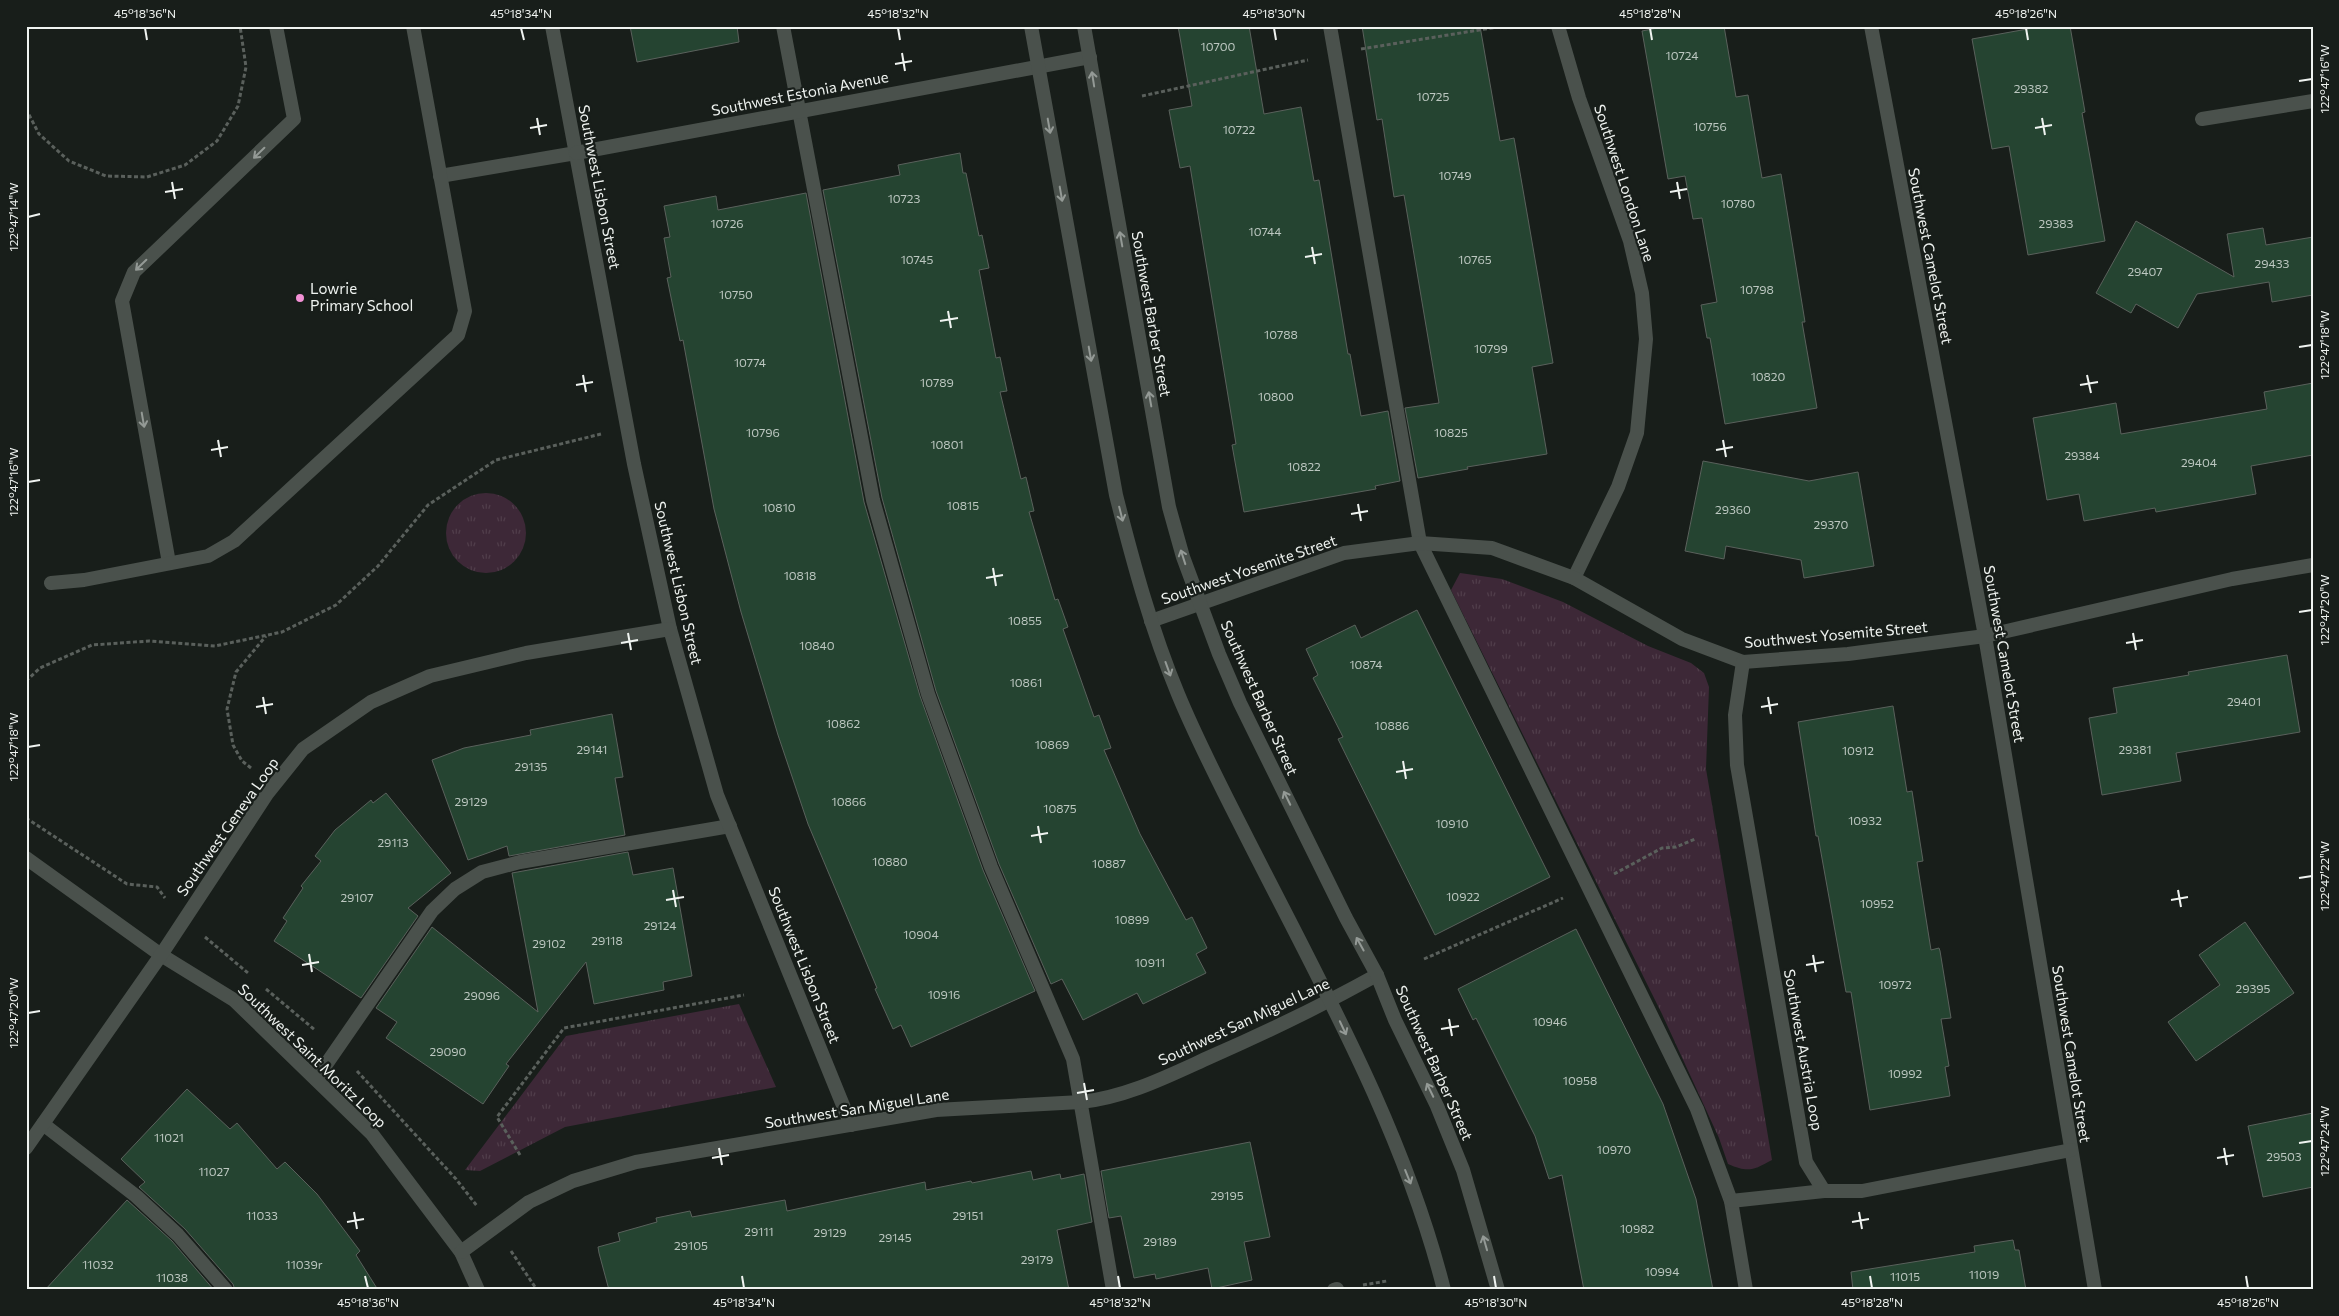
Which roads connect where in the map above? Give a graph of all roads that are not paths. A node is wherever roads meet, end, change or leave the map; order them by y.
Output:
1 (276, 26) edge
2 (413, 26) edge
3 (552, 26) edge
4 (784, 26) edge
5 (1031, 26) edge
6 (1084, 26) edge
7 (1330, 26) edge
8 (1558, 26) edge
9 (1871, 26) edge
10 (1090, 57) junction
11 (1038, 67) junction
12 (2313, 101) edge
13 (799, 111) junction
14 (2202, 119) dead end
15 (576, 153) junction
16 (440, 176) junction
17 (1420, 543) junction
18 (168, 563) junction
19 (2313, 565) edge
20 (1574, 578) junction
21 (52, 583) dead end
22 (1200, 603) junction
23 (1151, 621) junction
24 (670, 629) junction
25 (1985, 636) junction
26 (1743, 662) junction
27 (730, 826) junction
28 (26, 858) edge
29 (161, 955) junction
30 (1377, 975) junction
31 (1330, 1001) junction
32 (316, 1079) junction
33 (1081, 1102) junction
34 (43, 1124) junction
35 (851, 1125) junction
36 (26, 1148) edge
37 (2070, 1150) junction
38 (1824, 1191) junction
39 (1731, 1201) junction
40 (461, 1252) junction
41 (226, 1290) edge
42 (478, 1290) edge
43 (1113, 1290) edge
44 (1444, 1290) edge
45 (1498, 1290) edge
46 (1746, 1290) edge
47 (2095, 1290) edge

1 -> 18 street
2 - 16 street
3 - 15 street, Southwest Lisbon Street
4 - 13 street
5 - 11 street
6 - 10 street, Southwest Barber Street
7 - 17 street
8 - 20 street, Southwest London Lane
9 - 25 street, Southwest Camelot Street
10 - 11 street, Southwest Estonia Avenue
22 -> 10 street, Southwest Barber Street
11 - 13 street, Southwest Estonia Avenue
11 -> 23 street
12 - 14 street
13 - 15 street, Southwest Estonia Avenue
13 - 33 street
15 - 16 street, Southwest Estonia Avenue
15 - 24 street, Southwest Lisbon Street
16 - 18 street
17 - 20 street, Southwest Yosemite Street
17 - 22 street, Southwest Yosemite Street
17 - 39 street
18 - 21 street
19 - 25 street, Southwest Yosemite Street
20 - 26 street, Southwest Yosemite Street
22 - 23 street, Southwest Yosemite Street
30 -> 22 street, Southwest Barber Street
23 -> 31 street
24 - 27 street, Southwest Lisbon Street
24 - 29 street, Southwest Geneva Loop
25 - 26 street, Southwest Yosemite Street
25 - 37 street, Southwest Camelot Street
26 - 38 street, Southwest Austria Loop
27 - 32 street
27 - 35 street, Southwest Lisbon Street
28 - 29 street, Southwest Saint Moritz Loop
29 - 32 street, Southwest Saint Moritz Loop
29 - 34 street, Southwest Geneva Loop
30 - 31 street, Southwest San Miguel Lane
45 -> 30 street, Southwest Barber Street
31 - 33 street, Southwest San Miguel Lane
31 -> 44 street
32 - 40 street, Southwest Saint Moritz Loop
33 - 35 street, Southwest San Miguel Lane
33 - 43 street
34 - 36 street, Southwest Geneva Loop
34 - 41 street
35 - 40 street, Southwest San Miguel Lane
37 - 38 street
37 - 47 street, Southwest Camelot Street
38 - 39 street
39 - 46 street
40 - 42 street, Southwest Saint Moritz Loop

